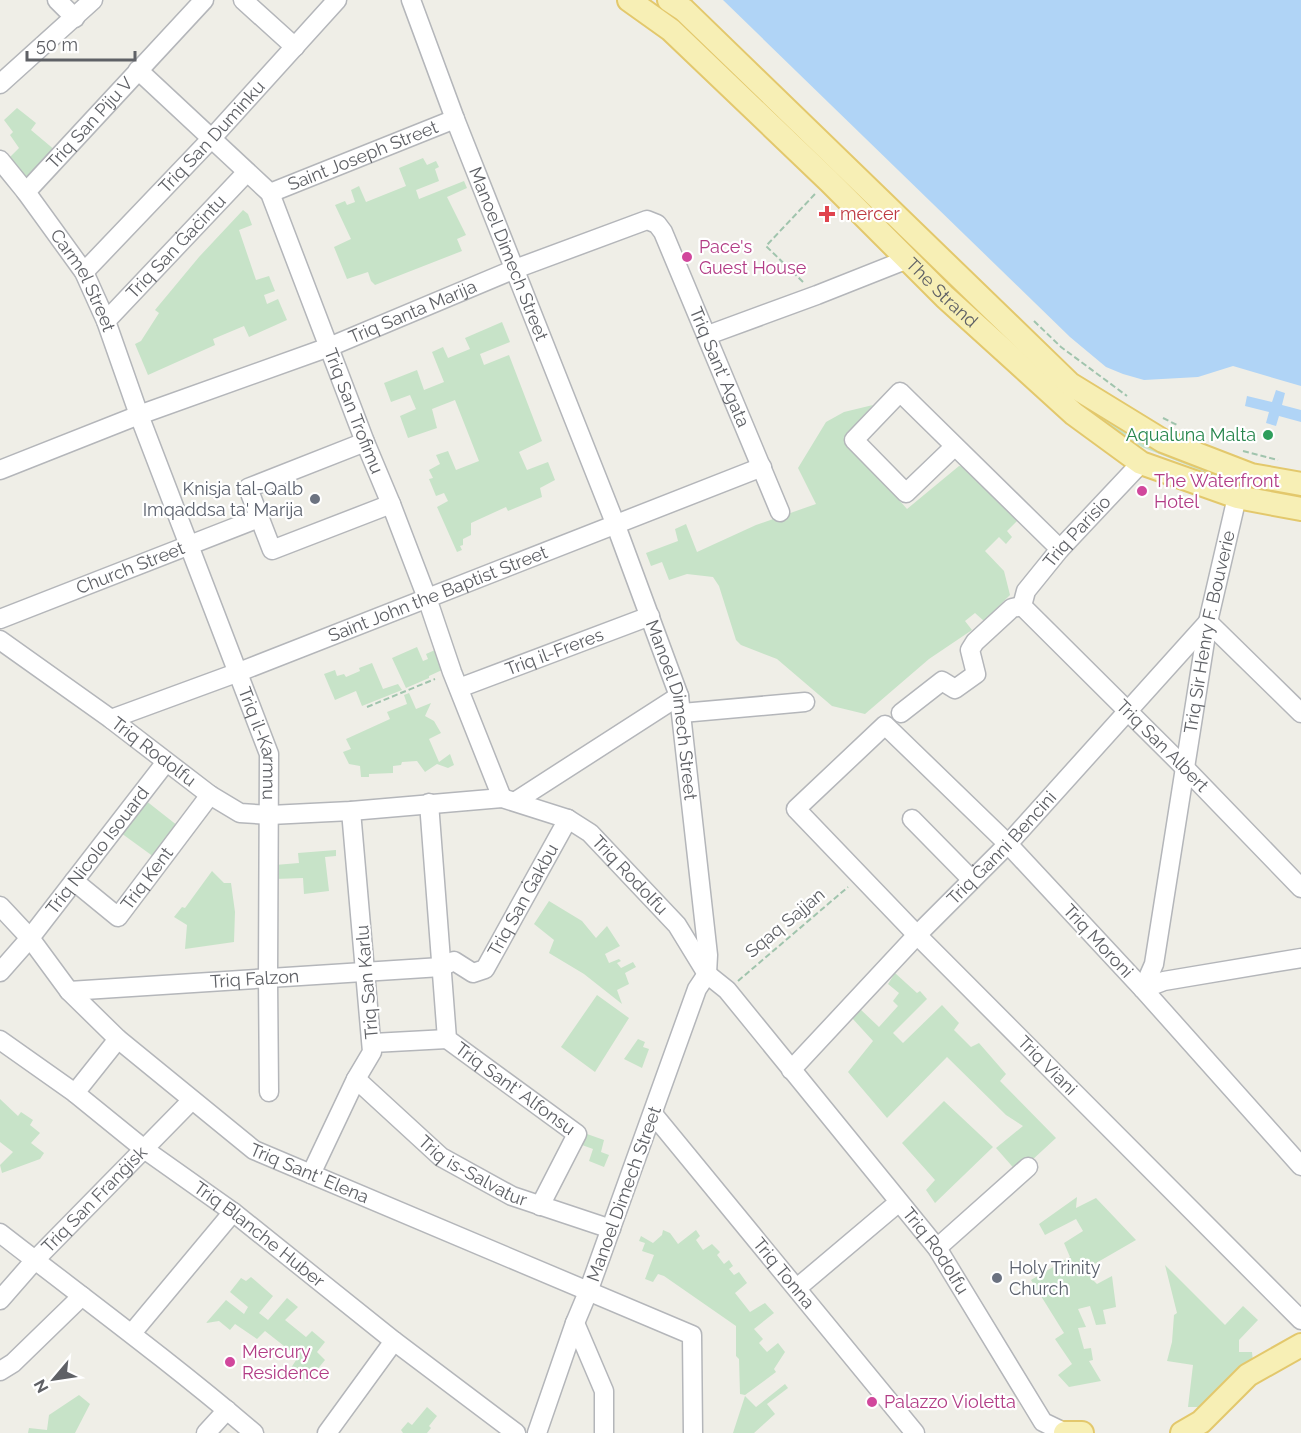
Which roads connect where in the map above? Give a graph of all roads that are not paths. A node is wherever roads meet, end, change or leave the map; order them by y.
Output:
1 (57, 0) edge
2 (93, 0) edge
3 (204, 0) edge
4 (243, 0) edge
5 (337, 0) edge
6 (411, 0) edge
7 (629, 0) edge
8 (669, 0) edge
9 (75, 18) junction
10 (295, 47) junction
11 (138, 70) junction
12 (0, 84) edge
13 (455, 119) junction
14 (212, 138) junction
15 (0, 160) edge
16 (247, 172) junction
17 (26, 192) junction
18 (270, 193) junction
19 (657, 224) joint
20 (908, 259) junction
21 (515, 268) junction
22 (84, 272) junction
23 (106, 321) junction
24 (708, 335) junction
25 (329, 347) junction
26 (139, 415) junction
27 (365, 442) junction
28 (955, 446) junction
29 (1141, 463) junction
30 (762, 466) junction
31 (0, 470) edge
32 (1301, 484) edge
33 (1237, 497) junction
34 (391, 504) junction
35 (1301, 508) edge
36 (780, 512) dead end
37 (260, 518) junction
38 (615, 523) junction
39 (189, 546) junction
40 (1060, 549) junction
41 (427, 598) junction
42 (1022, 606) junction
43 (650, 616) junction
44 (0, 619) edge
45 (1208, 622) junction
46 (0, 640) edge
47 (239, 672) junction
48 (459, 688) junction
49 (805, 702) dead end
50 (681, 705) junction
51 (1129, 711) junction
52 (901, 713) dead end
53 (1301, 713) edge
54 (111, 719) junction
55 (885, 725) joint
56 (166, 762) junction
57 (1185, 768) junction
58 (210, 795) junction
59 (509, 799) junction
60 (429, 803) junction
61 (351, 810) junction
62 (270, 815) junction
63 (568, 819) junction
64 (912, 819) dead end
65 (1008, 844) junction
66 (74, 880) junction
67 (972, 880) junction
68 (1301, 888) edge
69 (0, 906) edge
70 (917, 935) junction
71 (30, 938) junction
72 (1301, 958) edge
73 (441, 967) junction
74 (0, 972) edge
75 (366, 972) junction
76 (707, 974) junction
77 (267, 979) junction
78 (1143, 988) junction
79 (69, 991) junction
80 (447, 1038) junction
81 (118, 1039) junction
82 (0, 1040) edge
83 (373, 1043) junction
84 (791, 1070) junction
85 (356, 1079) junction
86 (269, 1092) dead end
87 (75, 1093) junction
88 (192, 1100) junction
89 (653, 1114) junction
90 (144, 1149) junction
91 (1301, 1166) edge
92 (1028, 1167) dead end
93 (311, 1174) junction
94 (899, 1202) junction
95 (540, 1206) junction
96 (232, 1212) junction
97 (607, 1228) junction
98 (0, 1233) edge
99 (937, 1248) junction
100 (35, 1260) junction
101 (796, 1288) junction
102 (588, 1292) junction
103 (82, 1296) junction
104 (0, 1300) edge
105 (1301, 1320) edge
106 (575, 1323) junction
107 (132, 1333) junction
108 (394, 1341) junction
109 (1301, 1345) edge
110 (0, 1371) edge
111 (227, 1410) junction
112 (1197, 1429) edge
113 (206, 1433) edge
114 (254, 1433) edge
115 (327, 1433) edge
116 (516, 1433) edge
117 (537, 1433) edge
118 (604, 1433) edge
119 (693, 1433) edge
120 (915, 1433) edge
121 (1065, 1433) edge
122 (1082, 1433) edge

1 - 9 street
2 - 9 street
3 - 11 street, Triq San Piju V
4 - 10 street
5 - 10 street, Triq San Duminku
6 - 13 street, Manoel Dimech Street
7 - 20 main road, The Strand
8 - 32 main road, The Strand
9 - 12 street
10 - 14 street, Triq San Duminku
11 - 14 street, Triq San Trofimu
11 - 17 street, Triq San Piju V
13 - 18 street, Saint Joseph Street
13 - 21 street, Manoel Dimech Street
14 - 16 street, Triq San Trofimu
14 - 22 street, Triq San Duminku
15 - 17 street, Carmel Street
16 - 18 street, Triq San Trofimu
16 - 23 street, Triq San Ġaċintu
17 - 22 street, Carmel Street
18 - 25 street, Triq San Trofimu
19 - 21 street, Triq Santa Marija
19 - 24 street, Triq Sant' Agata
20 - 24 street
20 - 29 main road, The Strand
21 - 25 street, Triq Santa Marija
21 - 38 street, Manoel Dimech Street
22 - 23 street, Carmel Street
23 - 26 street, Carmel Street
24 - 30 street, Triq Sant' Agata
25 - 26 street, Triq Santa Marija
25 - 27 street, Triq San Trofimu
26 - 31 street, Triq Santa Marija
26 - 39 street, Triq il-Karmnu
27 - 34 street, Triq San Trofimu
27 - 37 street
28 - 28 street
28 - 40 street
29 - 33 main road, The Strand
29 - 40 street, Triq Parisio
30 - 36 street, Triq Sant' Agata
30 - 38 street, Saint John the Baptist Street
33 - 35 main road, The Strand
33 - 45 street, Triq Sir Henry F. Bouverie
34 - 37 street
34 - 41 street, Triq San Trofimu
37 - 39 street, Church Street
38 - 41 street, Saint John the Baptist Street
38 - 43 street, Manoel Dimech Street
39 - 44 street, Church Street
39 - 47 street, Triq il-Karmnu
40 - 42 street, Triq Parisio
41 - 47 street, Saint John the Baptist Street
41 - 48 street, Triq San Trofimu
42 - 51 street, Triq San Albert
42 - 52 street
43 - 48 street, Triq il-Freres
43 - 50 street, Manoel Dimech Street
45 - 51 street, Triq Ġanni Bencini
45 - 53 street
45 - 57 street, Triq Sir Henry F. Bouverie
46 - 54 street, Triq Rodolfu
47 - 54 street, Saint John the Baptist Street
47 - 62 street, Triq il-Karmnu
48 - 59 street, Triq San Trofimu
49 - 50 street
50 - 59 street
50 - 76 street, Manoel Dimech Street
51 - 57 street, Triq San Albert
51 - 65 street, Triq Ġanni Bencini
54 - 56 street, Triq Rodolfu
55 - 65 street, Triq Moroni
55 - 70 street, Triq Viani
56 - 58 street, Triq Rodolfu
56 - 66 street, Triq Nicolo Isouard
57 - 68 street, Triq San Albert
57 - 78 street, Triq Sir Henry F. Bouverie
58 - 62 street, Triq Rodolfu
58 - 66 street, Triq Kent
59 - 60 street, Triq Rodolfu
59 - 63 street, Triq Rodolfu
60 - 61 street, Triq Rodolfu
60 - 73 street, Triq Sant' Alfonsu
61 - 62 street, Triq Rodolfu
61 - 75 street, Triq San Karlu
62 - 77 street, Triq il-Karmnu
63 - 73 street, Triq San Ġakbu
63 - 76 street, Triq Rodolfu
64 - 67 street
65 - 67 street, Triq Ġanni Bencini
65 - 78 street, Triq Moroni
66 - 71 street, Triq Nicolo Isouard
67 - 70 street, Triq Ġanni Bencini
69 - 71 street, Triq Sant' Elena
70 - 84 street, Triq Ġanni Bencini
70 - 105 street, Triq Viani
71 - 74 street, Triq Nicolo Isouard
71 - 79 street, Triq Sant' Elena
72 - 78 street
73 - 75 street, Triq Falzon
73 - 80 street, Triq Sant' Alfonsu
75 - 77 street, Triq Falzon
75 - 83 street, Triq San Karlu
76 - 84 street, Triq Rodolfu
76 - 89 street, Manoel Dimech Street
77 - 79 street, Triq Falzon
77 - 86 street, Triq il-Karmnu
78 - 91 street, Triq Moroni
79 - 81 street, Triq Sant' Elena
80 - 83 street, Triq Sant' Alfonsu
80 - 95 street, Triq Sant' Alfonsu
81 - 87 street
81 - 88 street, Triq Sant' Elena
82 - 87 street, Triq Blanche Huber
83 - 85 street, Triq San Karlu
84 - 94 street, Triq Rodolfu
85 - 93 street, Triq San Karlu
85 - 95 street, Triq is-Salvatur
87 - 90 street, Triq Blanche Huber
88 - 90 street, Triq San Franġisk
88 - 93 street, Triq Sant' Elena
89 - 97 street, Manoel Dimech Street
89 - 101 street, Triq Tonna
90 - 96 street, Triq Blanche Huber
90 - 100 street, Triq San Franġisk
92 - 99 street
93 - 102 street, Triq Sant' Elena
94 - 99 street, Triq Rodolfu
94 - 101 street
95 - 97 street, Triq is-Salvatur
96 - 107 street
96 - 108 street, Triq Blanche Huber
97 - 102 street, Manoel Dimech Street
98 - 100 street
99 - 121 street, Triq Rodolfu
100 - 103 street
100 - 104 street, Triq San Franġisk
101 - 120 street, Triq Tonna
102 - 106 street, Manoel Dimech Street
102 - 119 street, Triq Sant' Elena
103 - 107 street
103 - 110 street
106 - 117 street, Manoel Dimech Street
106 - 118 street
107 - 111 street
108 - 115 street
108 - 116 street, Triq Blanche Huber
109 - 112 main road
111 - 113 street
111 - 114 street
121 - 122 main road

